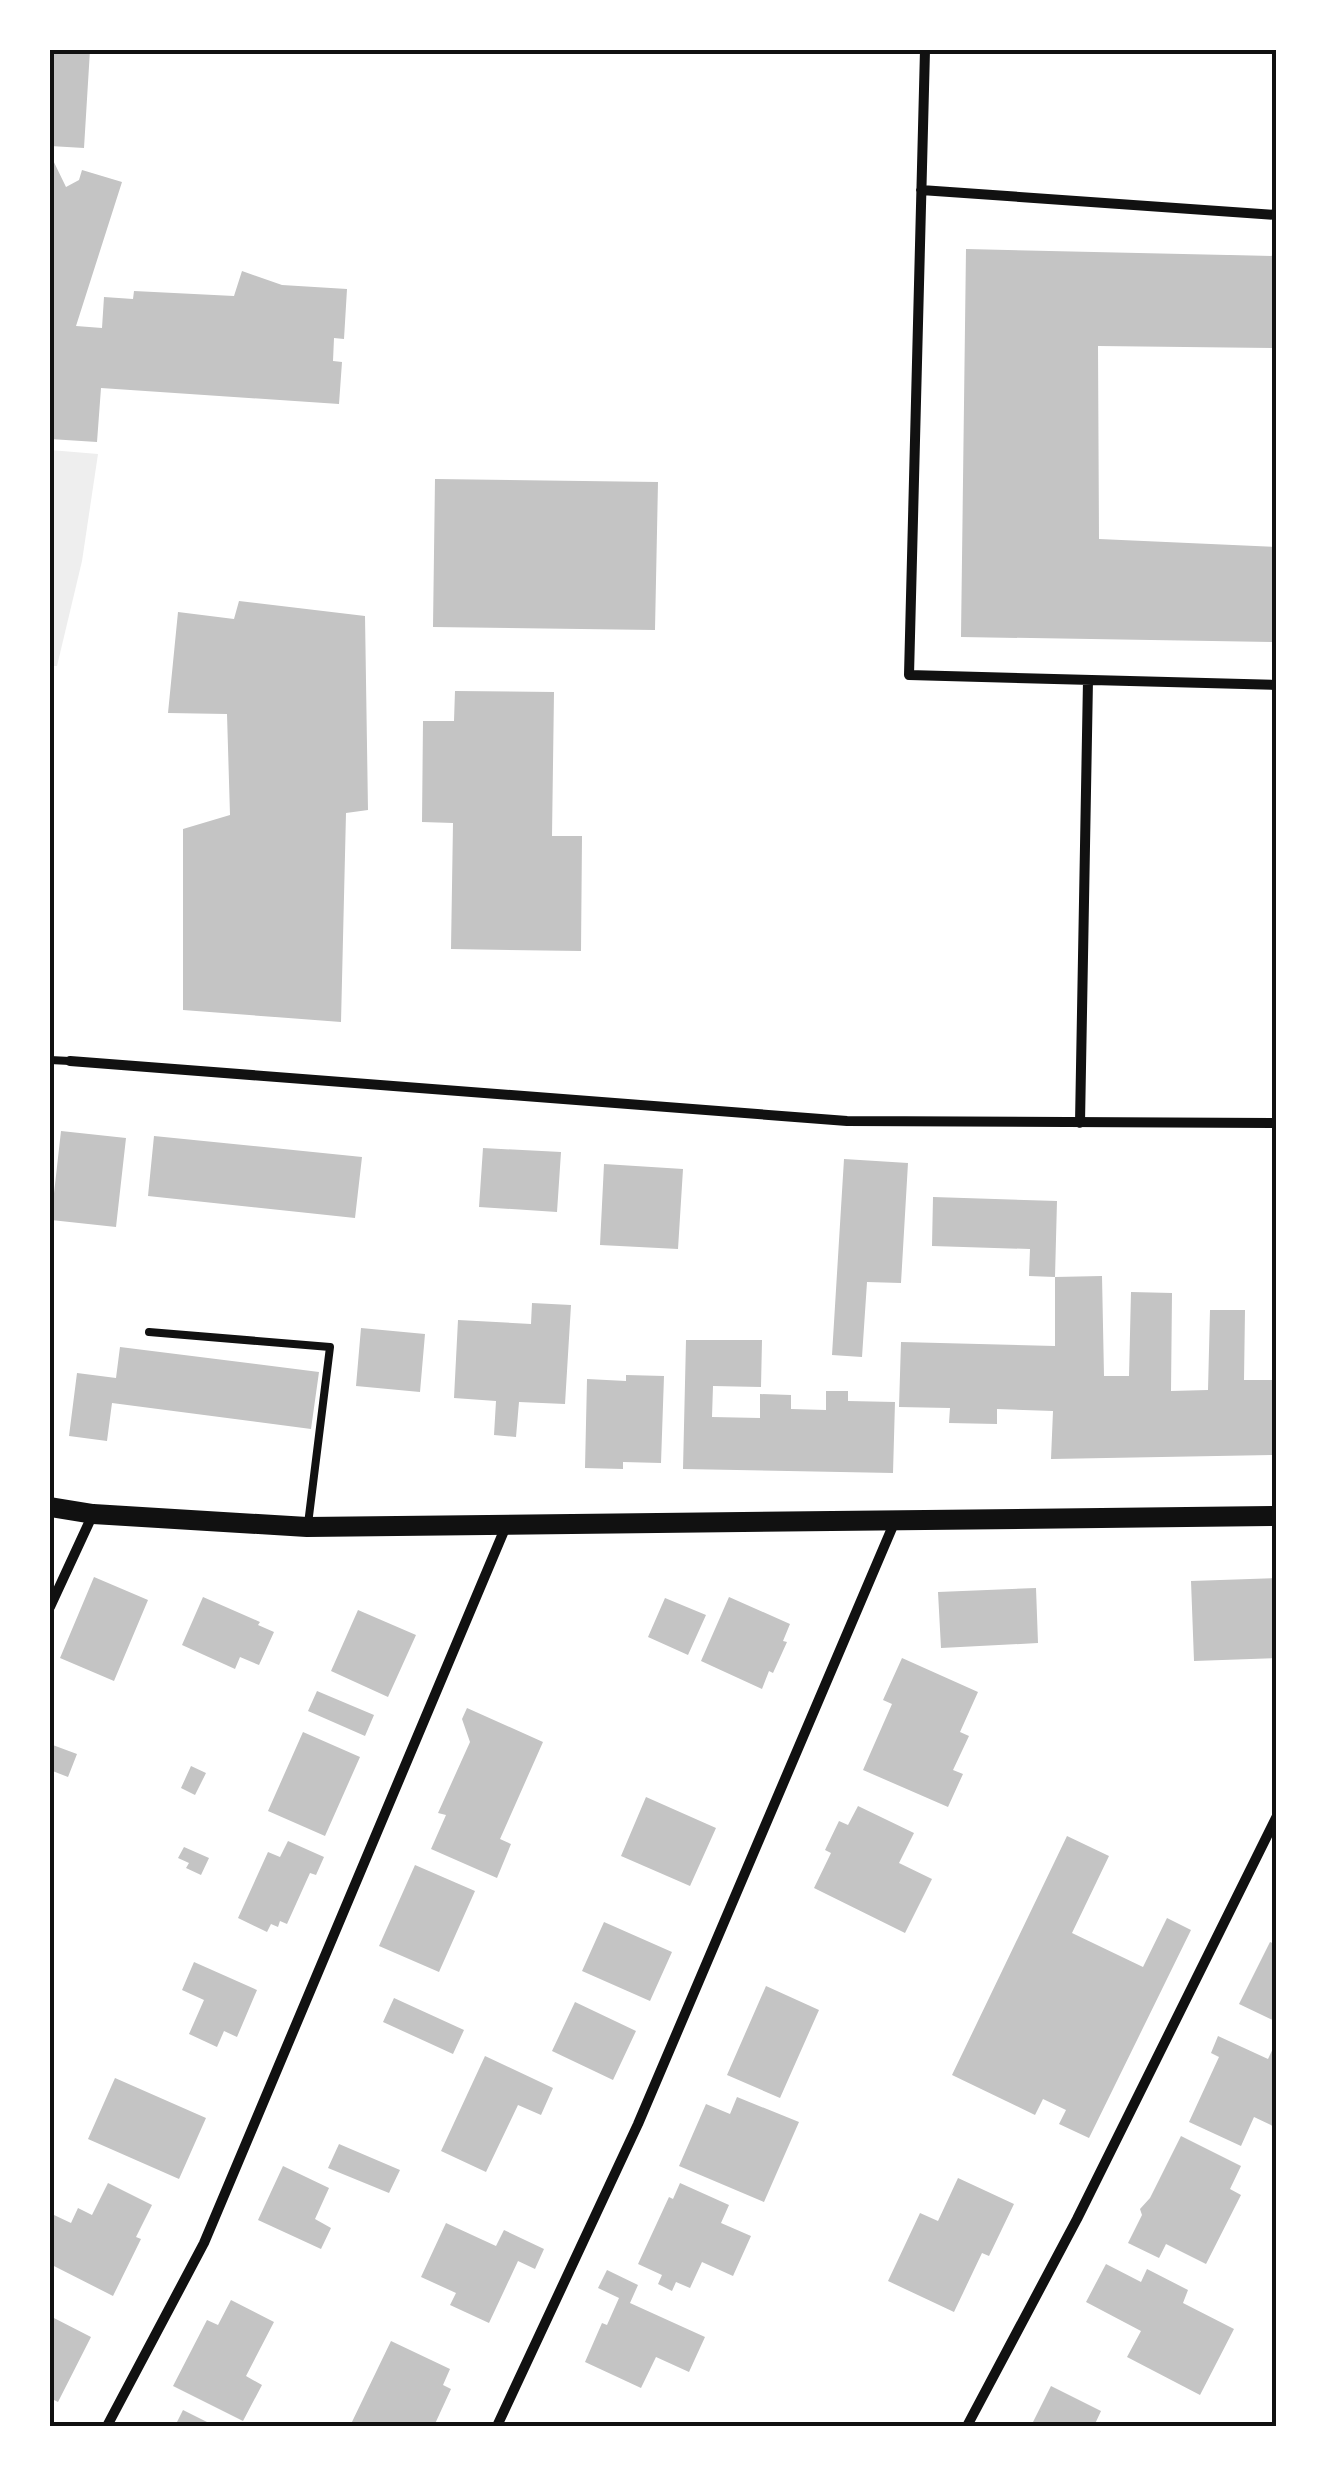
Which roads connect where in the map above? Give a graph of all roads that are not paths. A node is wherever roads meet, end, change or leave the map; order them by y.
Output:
1 (924, 50) edge
2 (921, 190) junction
3 (1277, 215) edge
4 (1088, 680) junction
5 (1277, 685) edge
6 (50, 1060) edge
7 (70, 1061) joint
8 (1080, 1123) junction
9 (1277, 1124) edge
10 (149, 1332) dead end
11 (50, 1507) edge
12 (93, 1514) junction
13 (1277, 1516) edge
14 (896, 1519) junction
15 (506, 1526) junction
16 (307, 1528) junction
17 (50, 1607) edge
18 (1277, 1816) edge
19 (108, 2426) edge
20 (496, 2426) edge
21 (966, 2426) edge

1 - 2 street
2 - 3 street
2 - 4 street
4 - 5 street
4 - 8 street
6 - 7 lane
7 - 8 street
8 - 9 street
10 - 16 lane
11 - 12 main road
12 - 16 main road
12 - 17 street
13 - 14 main road
14 - 15 main road
14 - 20 street
15 - 16 main road
15 - 19 street
18 - 21 street

